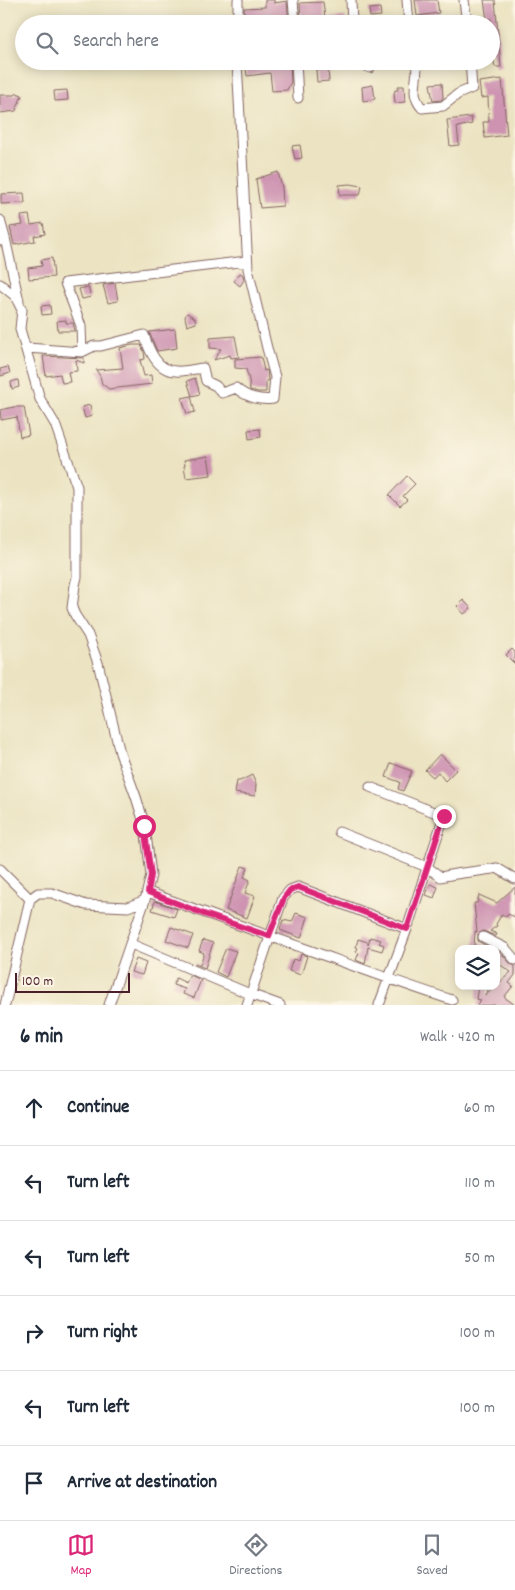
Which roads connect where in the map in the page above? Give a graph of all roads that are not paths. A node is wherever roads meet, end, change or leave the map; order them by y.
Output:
1 (238, 0) edge
2 (293, 0) edge
3 (351, 0) edge
4 (407, 0) edge
5 (464, 0) edge
6 (238, 15) edge
7 (294, 15) edge
8 (352, 15) edge
9 (408, 15) edge
10 (466, 15) edge
11 (237, 70) edge
12 (296, 70) edge
13 (418, 70) edge
14 (471, 70) edge
15 (298, 98) dead end
16 (0, 220) edge
17 (3, 240) edge
18 (247, 261) junction
19 (0, 284) edge
20 (22, 310) junction
21 (26, 348) junction
22 (82, 352) junction
23 (370, 787) dead end
24 (339, 832) dead end
25 (426, 867) junction
26 (0, 869) edge
27 (515, 879) edge
28 (147, 896) junction
29 (30, 900) junction
30 (407, 929) junction
31 (269, 936) junction
32 (483, 937) dead end
33 (131, 944) junction
34 (515, 960) edge
35 (389, 980) junction
36 (250, 994) junction
37 (452, 1000) dead end
38 (113, 1004) edge
39 (5, 1005) edge
40 (247, 1005) edge
41 (280, 1005) edge
42 (379, 1005) edge

1 - 6 street
2 - 7 street
3 - 8 street
4 - 9 street
5 - 10 street
11 - 18 street
12 - 15 street
13 - 14 street
16 - 17 street
17 - 20 street
18 - 22 street
18 - 22 street
19 - 20 street
20 - 21 street
21 - 22 street
21 - 28 street
23 - 25 street
24 - 25 street
25 - 27 street
25 - 30 street
26 - 29 street
28 - 29 street
28 - 31 street
28 - 33 street
29 - 39 street
30 - 31 street
30 - 35 street
31 - 35 street
31 - 36 street
32 - 34 street
33 - 36 street
33 - 38 street
35 - 37 street
35 - 42 street
36 - 40 street
36 - 41 street

